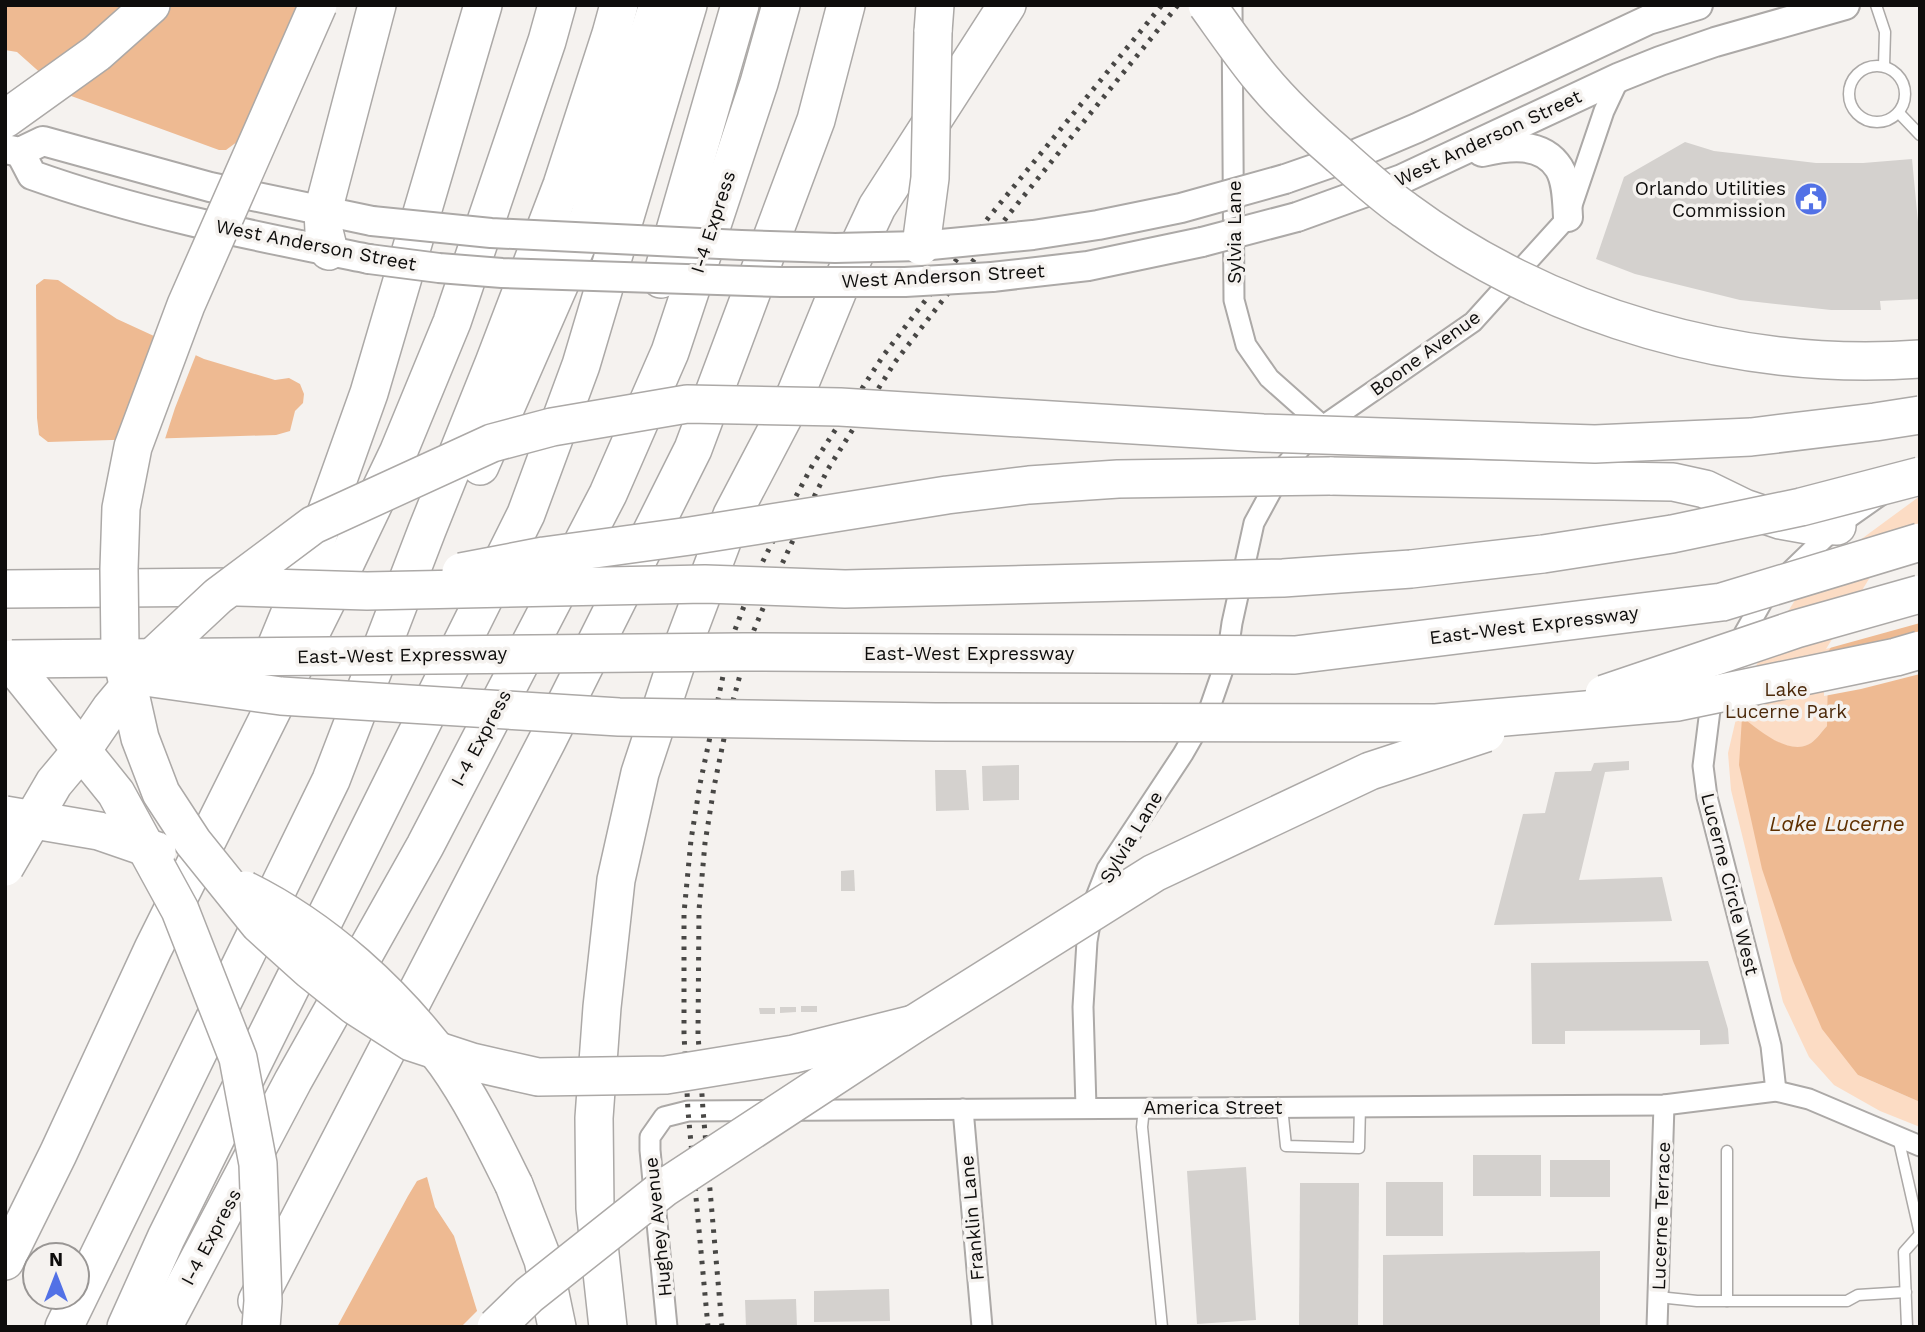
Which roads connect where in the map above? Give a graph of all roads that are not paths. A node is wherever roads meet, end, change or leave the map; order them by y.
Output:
1 (151, 5) edge
2 (318, 5) edge
3 (377, 5) edge
4 (483, 5) edge
5 (557, 5) edge
6 (619, 5) edge
7 (658, 5) edge
8 (688, 5) edge
9 (740, 5) edge
10 (781, 5) edge
11 (846, 5) edge
12 (1007, 5) edge
13 (1207, 5) edge
14 (1232, 5) edge
15 (1698, 5) edge
16 (1845, 5) edge
17 (1876, 5) edge
18 (1646, 13) edge
19 (934, 19) edge
20 (1660, 61) junction
21 (1884, 66) junction
22 (1620, 77) junction
23 (1899, 113) junction
24 (5, 119) edge
25 (1920, 135) edge
26 (13, 151) edge
27 (1442, 160) junction
28 (323, 211) junction
29 (1568, 217) junction
30 (672, 241) junction
31 (921, 246) junction
32 (329, 251) junction
33 (661, 279) junction
34 (905, 282) junction
35 (1920, 359) edge
36 (1920, 415) edge
37 (1323, 426) junction
38 (1920, 467) edge
39 (1920, 476) edge
40 (1838, 526) junction
41 (1920, 542) edge
42 (9, 589) edge
43 (368, 591) junction
44 (1920, 594) edge
45 (1232, 623) joint
46 (1920, 650) edge
47 (8, 659) edge
48 (331, 780) junction
49 (5, 815) edge
50 (5, 867) edge
51 (153, 949) junction
52 (914, 1024) junction
53 (1776, 1091) junction
54 (1664, 1105) junction
55 (1086, 1107) junction
56 (1144, 1107) junction
57 (1282, 1107) junction
58 (1360, 1107) junction
59 (963, 1109) junction
60 (655, 1128) joint
61 (1898, 1137) junction
62 (1920, 1146) edge
63 (1727, 1151) dead end
64 (1920, 1234) edge
65 (7, 1257) edge
66 (1906, 1292) junction
67 (1658, 1297) junction
68 (1727, 1301) junction
69 (64, 1327) edge
70 (126, 1327) edge
71 (163, 1327) edge
72 (244, 1327) edge
73 (261, 1327) edge
74 (496, 1327) edge
75 (557, 1327) edge
76 (608, 1327) edge
77 (667, 1327) edge
78 (982, 1327) edge
79 (1162, 1327) edge
80 (1657, 1327) edge
81 (1907, 1327) edge

1 - 24 highway
2 - 52 highway, bridge
3 - 28 highway
4 - 51 highway
5 - 51 highway
6 - 48 highway
7 - 48 highway
8 - 70 highway
9 - 30 highway
10 - 71 highway, I-4 Express
11 - 72 highway
12 - 76 highway
13 - 35 highway, bridge
14 - 37 street, Sylvia Lane
15 - 18 main road, West Anderson Street
16 - 20 main road, West Anderson Street
17 - 21 lane
18 - 20 main road
18 - 31 main road, West Anderson Street, bridge
19 - 31 highway, bridge
20 - 22 main road, West Anderson Street
21 - 23 lane
21 - 23 lane
22 - 27 main road, West Anderson Street
22 - 29 street, Boone Avenue
23 - 25 lane
26 - 28 main road, West Anderson Street
26 - 32 main road, West Anderson Street
27 - 29 main road
27 - 34 main road, West Anderson Street, bridge
28 - 30 main road, West Anderson Street, bridge
28 - 32 highway
29 - 37 street, Boone Avenue
30 - 31 main road, West Anderson Street, bridge
30 - 33 highway
31 - 34 highway
32 - 33 main road, West Anderson Street, bridge
33 - 34 main road, West Anderson Street, bridge
36 - 50 highway, bridge
37 - 45 street, Boone Avenue
38 - 40 street, Lucerne Circle West
39 - 43 highway, bridge
40 - 43 highway, bridge
40 - 53 street, Lucerne Circle West
41 - 47 highway, East-West Expressway, bridge
42 - 43 highway, bridge
44 - 52 highway, bridge
45 - 55 street, Sylvia Lane
46 - 47 highway, bridge
47 - 73 highway, bridge
48 - 69 highway
49 - 75 highway, bridge
51 - 65 highway
52 - 74 highway, bridge
53 - 54 street, America Street
53 - 61 street
54 - 58 street, America Street
54 - 67 street, Lucerne Terrace
55 - 56 street, America Street
55 - 59 street, America Street
56 - 57 street, America Street
56 - 79 lane
57 - 58 street, America Street
57 - 58 lane
59 - 60 street, America Street
59 - 78 street, Franklin Lane
60 - 77 street, Hughey Avenue
61 - 62 street
61 - 64 lane
63 - 68 lane
64 - 66 lane
66 - 68 lane
66 - 81 lane
67 - 68 lane
67 - 80 street, Lucerne Terrace

